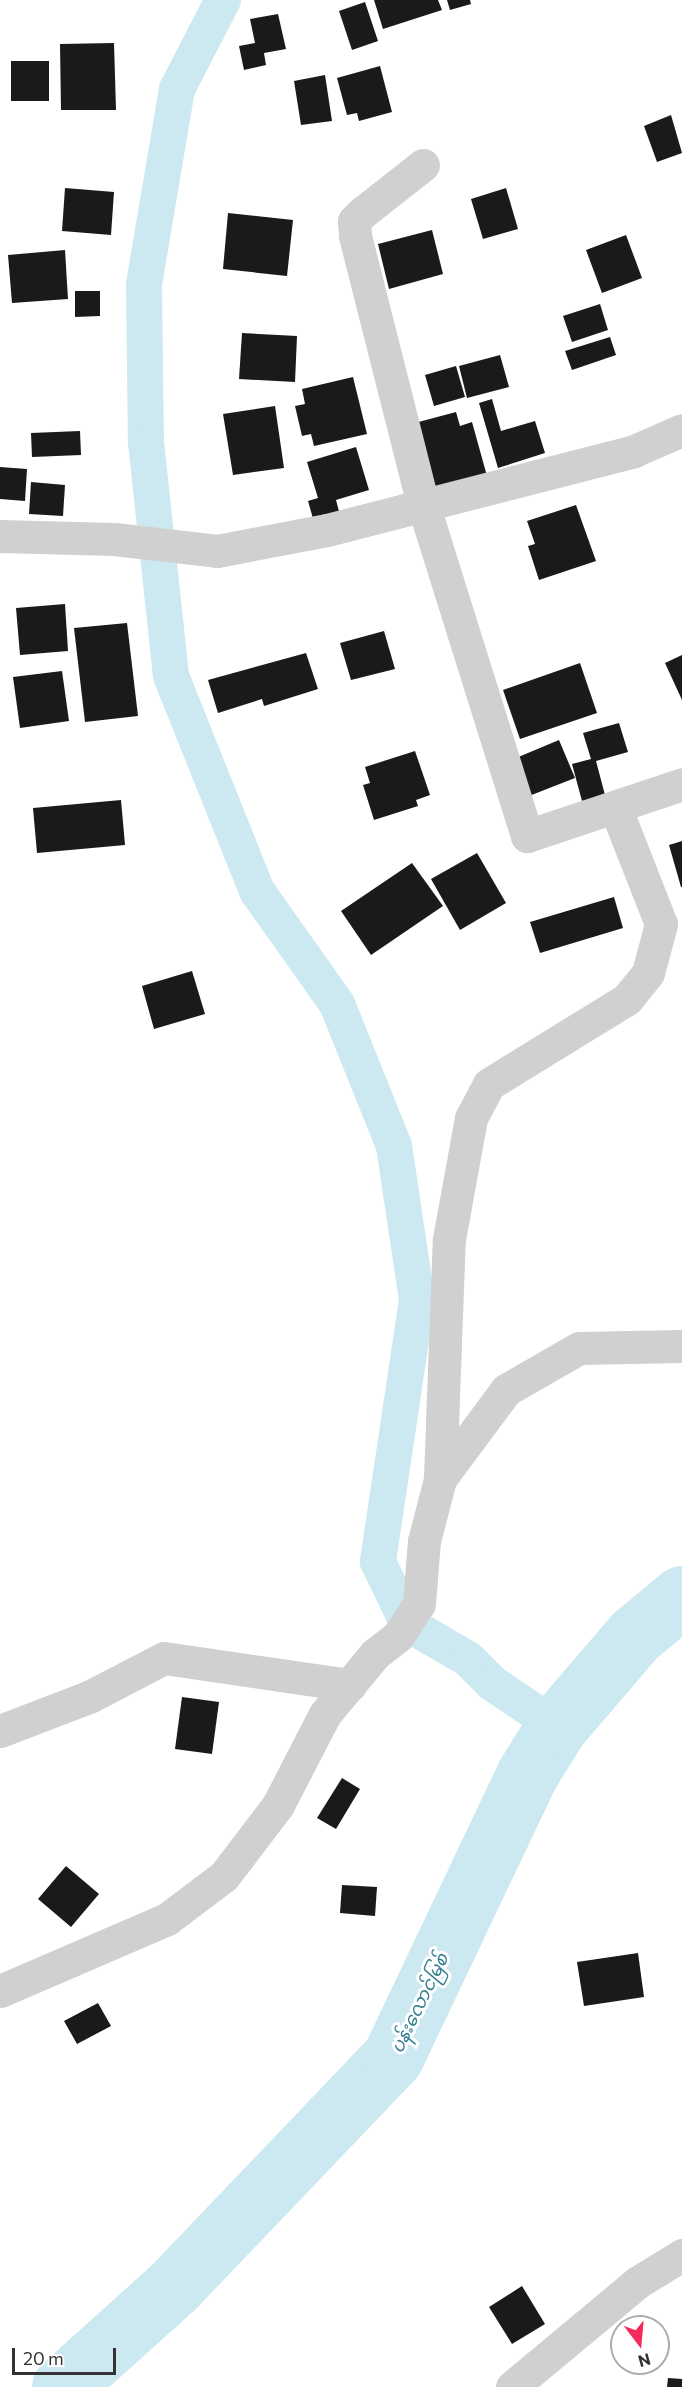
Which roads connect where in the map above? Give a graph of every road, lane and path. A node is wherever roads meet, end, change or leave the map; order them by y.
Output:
1 (423, 165) dead end
2 (682, 430) edge
3 (423, 504) junction
4 (0, 536) edge
5 (682, 784) edge
6 (615, 809) junction
7 (671, 924) edge
8 (682, 1346) edge
9 (440, 1479) junction
10 (350, 1685) junction
11 (0, 1731) edge
12 (0, 1991) edge
13 (682, 2256) edge
14 (512, 2387) edge

1 - 3 street
2 - 3 street
3 - 4 street
3 - 6 street
5 - 6 street
6 - 7 street
7 - 9 street
8 - 9 street
9 - 10 street
10 - 11 street
10 - 12 street
13 - 14 street

